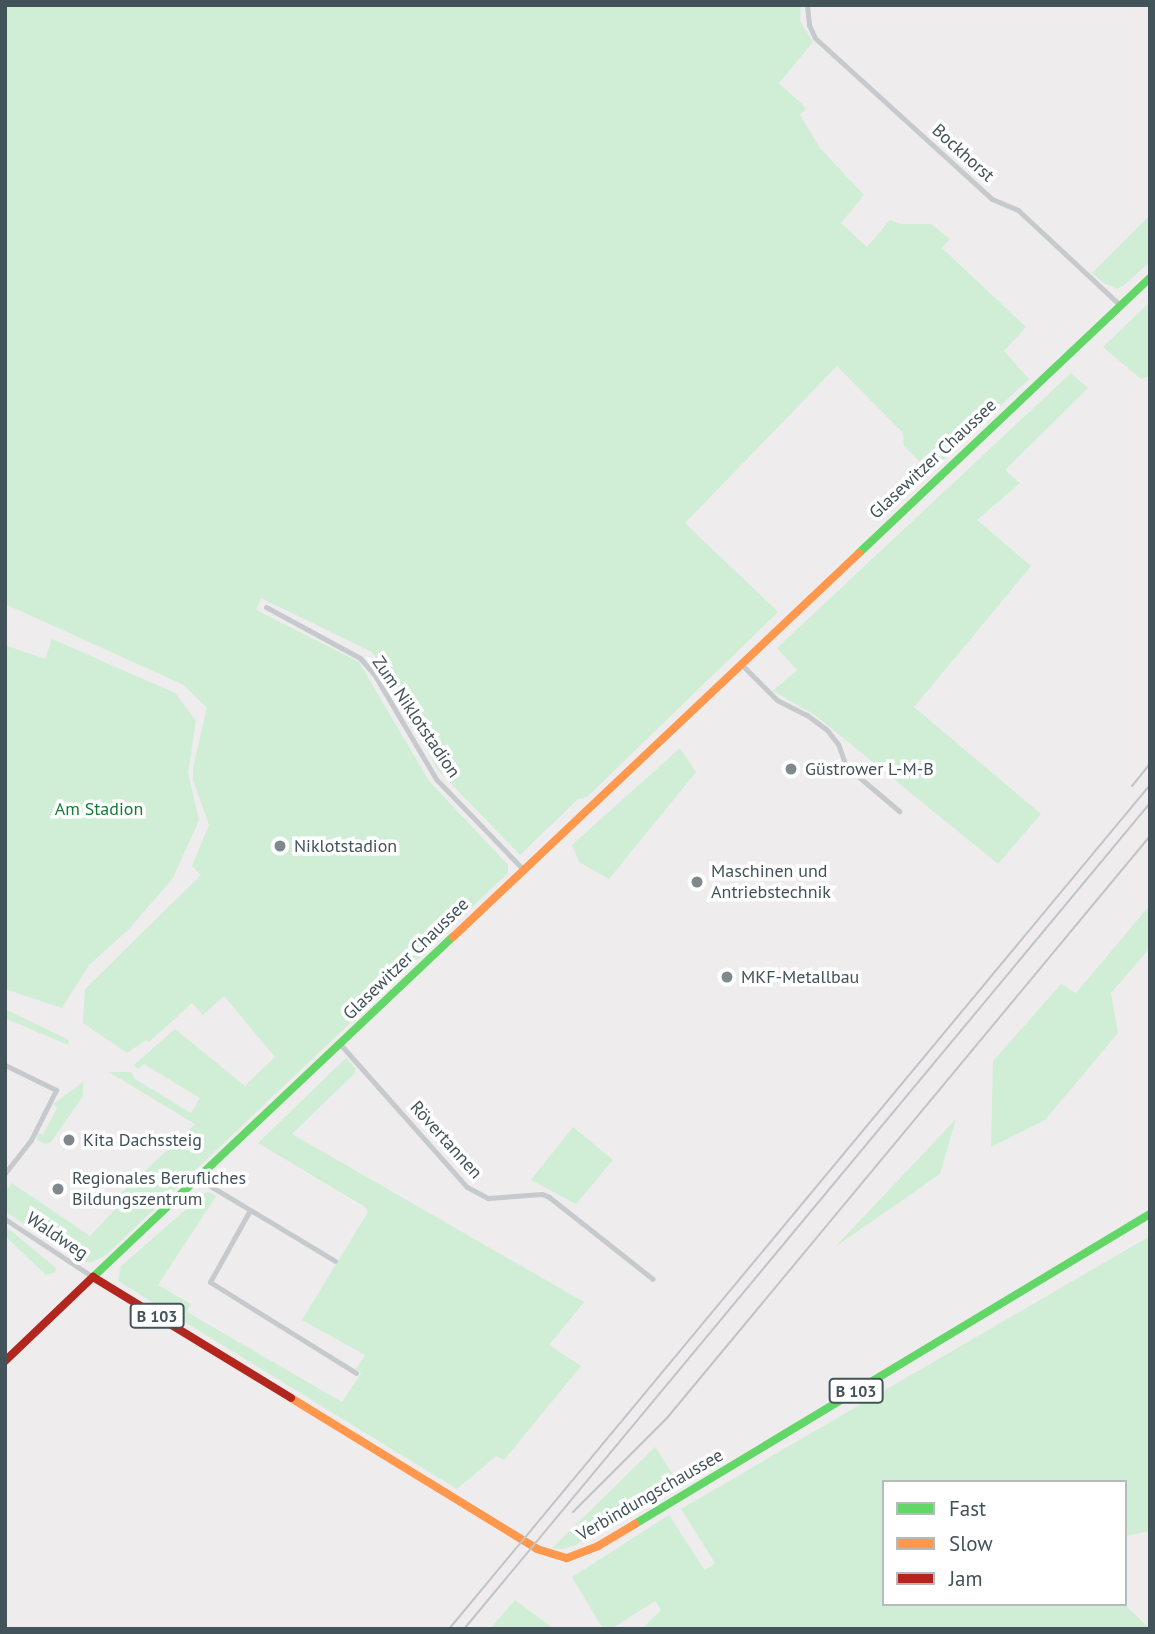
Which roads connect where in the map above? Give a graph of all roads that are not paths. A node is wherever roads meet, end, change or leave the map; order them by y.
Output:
1 (807, 5) edge
2 (1150, 278) edge
3 (1121, 306) junction
4 (266, 607) dead end
5 (740, 663) junction
6 (899, 810) dead end
7 (523, 869) junction
8 (340, 1044) junction
9 (5, 1065) edge
10 (5, 1173) edge
11 (197, 1178) junction
12 (250, 1210) junction
13 (1150, 1214) edge
14 (5, 1219) edge
15 (335, 1261) dead end
16 (93, 1277) junction
17 (653, 1279) dead end
18 (6, 1359) edge
19 (356, 1373) dead end

1 - 3 street, Bockhorst
2 - 3 main road, Glasewitzer Chaussee
3 - 5 main road, Glasewitzer Chaussee
4 - 7 street, Zum Niklotstadion
5 - 6 street
5 - 7 main road, Glasewitzer Chaussee
7 - 8 main road, Glasewitzer Chaussee
8 - 11 main road, Glasewitzer Chaussee
8 - 17 street, Rövertannen
9 - 10 street
11 - 12 street
11 - 16 main road, Glasewitzer Chaussee
12 - 15 street
12 - 19 street
13 - 16 main road, Verbindungschaussee / B 103
14 - 16 street, Waldweg
16 - 18 main road, Glasewitzer Chaussee

